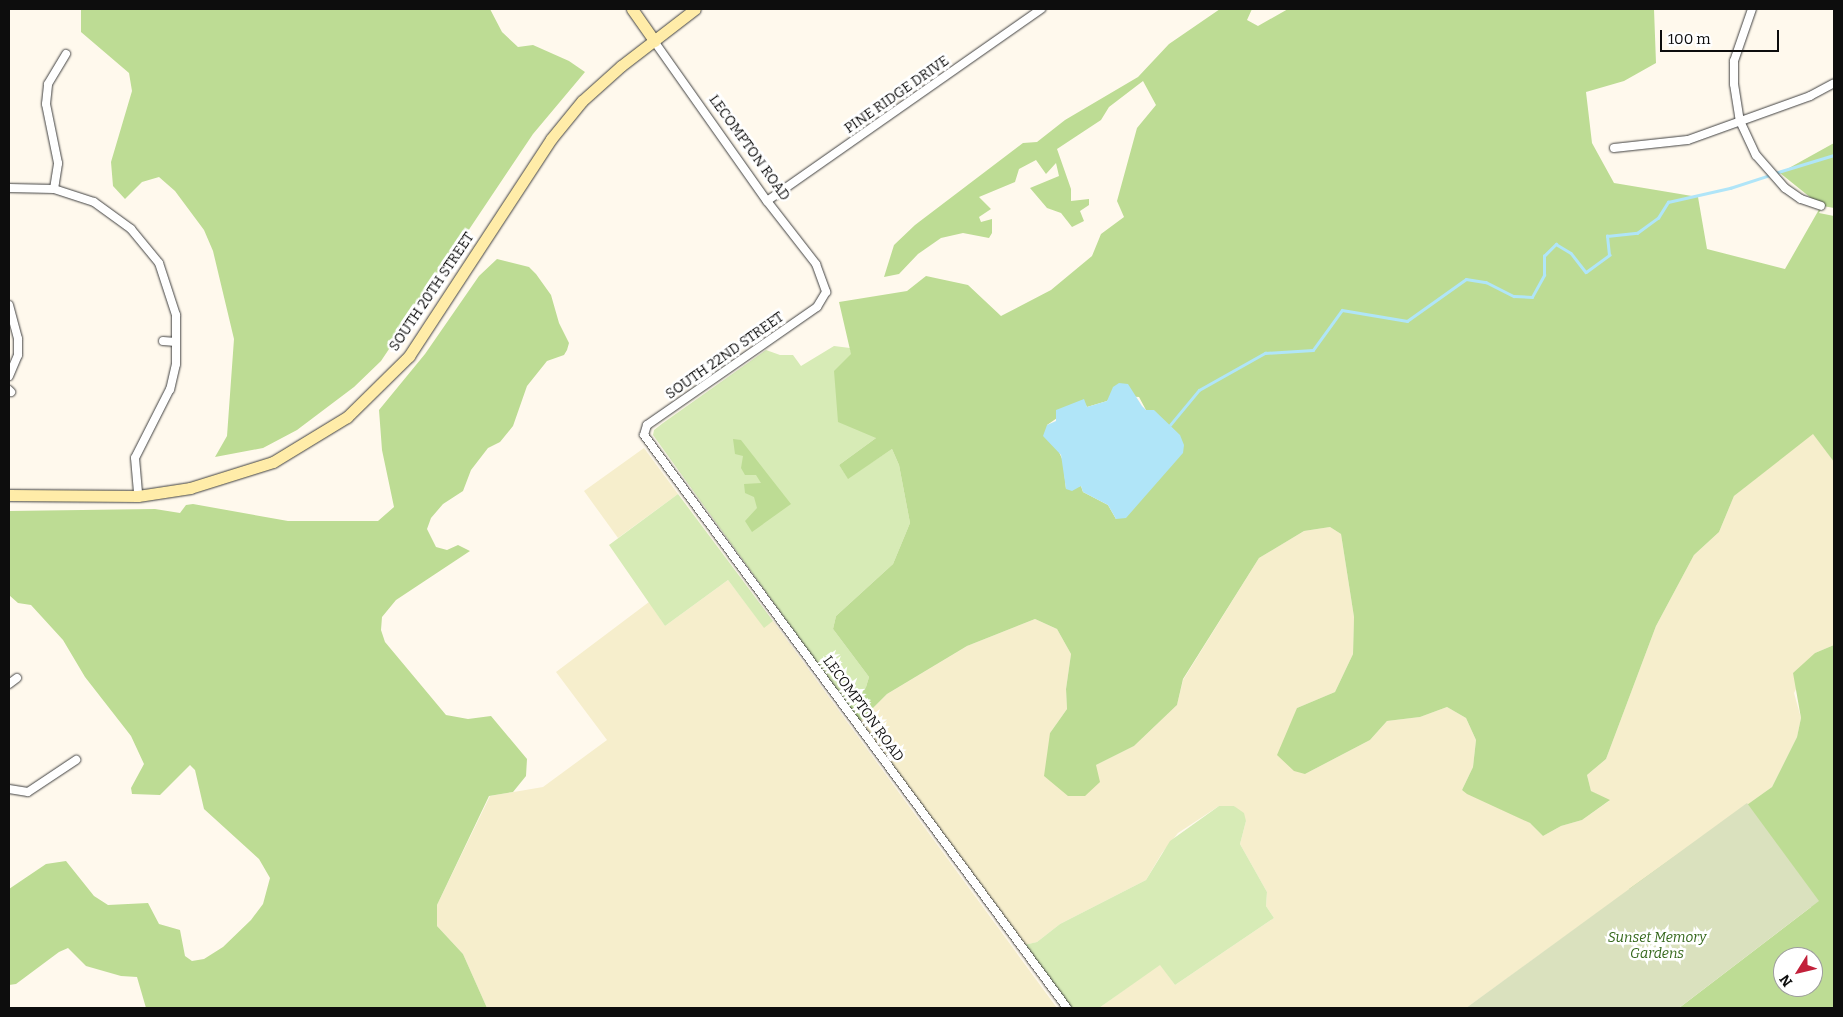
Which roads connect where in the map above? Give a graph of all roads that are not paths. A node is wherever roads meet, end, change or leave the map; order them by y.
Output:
1 (632, 9) edge
2 (695, 9) edge
3 (1041, 9) edge
4 (1752, 9) edge
5 (654, 41) junction
6 (66, 54) dead end
7 (1834, 83) edge
8 (1740, 122) junction
9 (1614, 148) dead end
10 (9, 188) edge
11 (54, 189) junction
12 (767, 201) junction
13 (1821, 206) dead end
14 (9, 305) edge
15 (817, 307) joint
16 (163, 341) dead end
17 (176, 342) junction
18 (9, 376) edge
19 (647, 425) joint
20 (9, 496) edge
21 (138, 496) junction
22 (17, 678) dead end
23 (9, 684) edge
24 (76, 760) dead end
25 (9, 789) edge
26 (1067, 1008) edge

1 - 5 main road, LECOMPTON ROAD
2 - 5 main road, SOUTH 20TH STREET
3 - 12 street, PINE RIDGE DRIVE
4 - 8 street
5 - 12 street, LECOMPTON ROAD
5 - 21 main road, SOUTH 20TH STREET
6 - 11 street
7 - 8 street
8 - 9 street
8 - 13 street
10 - 11 street
11 - 17 street
12 - 15 street, LECOMPTON ROAD
14 - 18 street
15 - 19 street, SOUTH 22ND STREET
16 - 17 street
17 - 21 street
19 - 26 street, LECOMPTON ROAD
20 - 21 main road, SOUTH 20TH STREET
22 - 23 street
24 - 25 street

